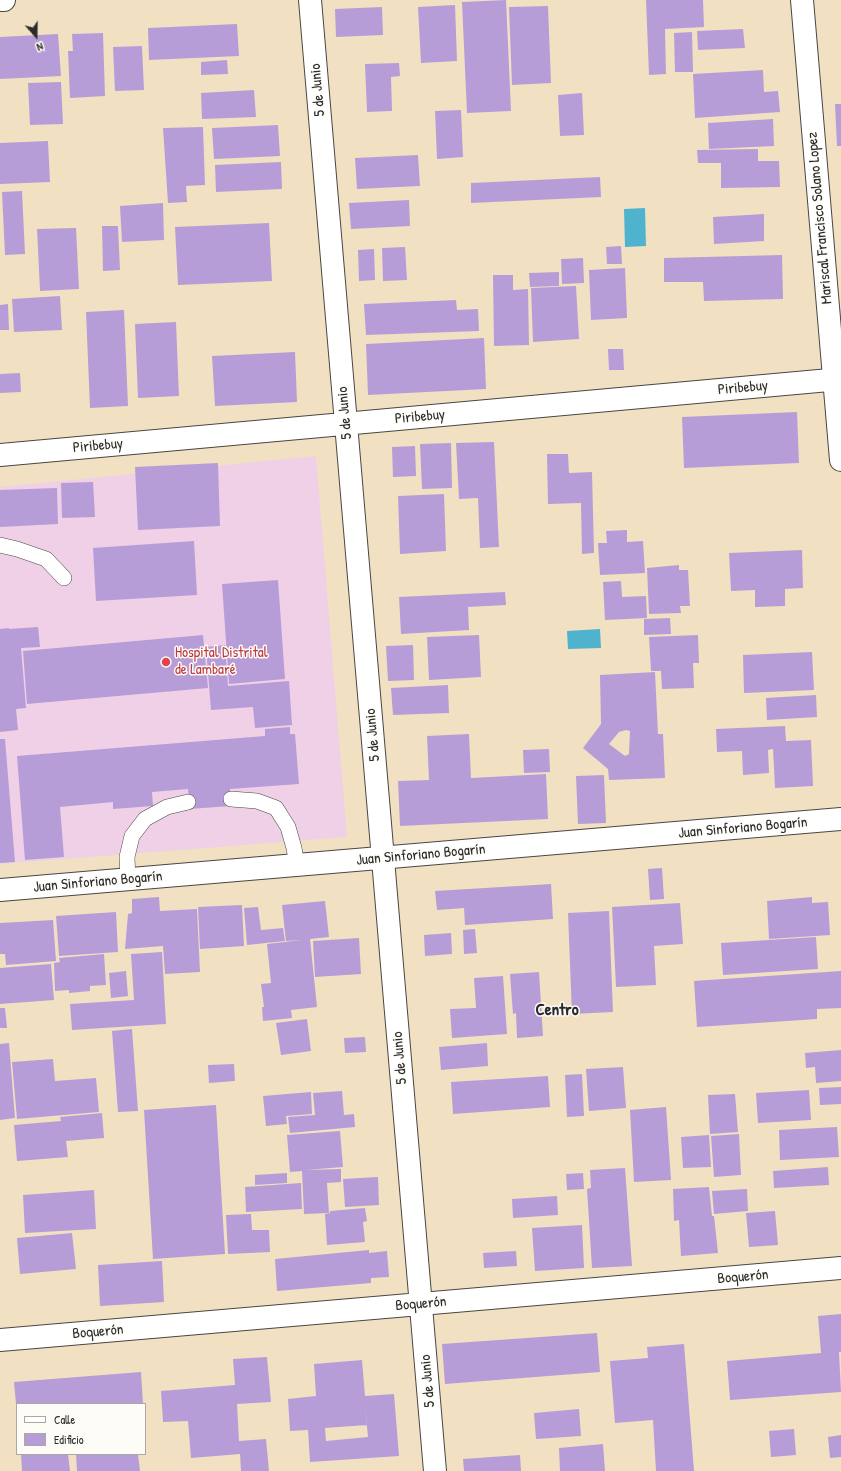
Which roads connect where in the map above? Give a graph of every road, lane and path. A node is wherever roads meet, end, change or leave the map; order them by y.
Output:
1 (0, 0) edge
2 (4, 0) edge
3 (310, 0) edge
4 (802, 0) edge
5 (838, 380) edge
6 (346, 424) junction
7 (0, 455) edge
8 (841, 460) edge
9 (0, 545) edge
10 (64, 578) dead end
11 (231, 799) dead end
12 (188, 802) dead end
13 (841, 820) edge
14 (383, 858) junction
15 (297, 865) junction
16 (128, 880) junction
17 (0, 890) edge
18 (841, 1268) edge
19 (421, 1304) junction
20 (0, 1340) edge
21 (435, 1471) edge

1 - 2 street
3 - 6 street, 5 de Junio
4 - 5 street, Mariscal Francisco Solano Lopez
5 - 6 street, Piribebuy
5 - 8 street, Mariscal Francisco Solano Lopez
6 - 7 street, Piribebuy
6 - 14 street, 5 de Junio
9 - 10 lane
11 - 15 lane
12 - 16 lane
13 - 14 street, Juan Sinforiano Bogarín
14 - 15 street, Juan Sinforiano Bogarín
14 - 19 street, 5 de Junio
15 - 16 street, Juan Sinforiano Bogarín
16 - 17 street, Juan Sinforiano Bogarín
18 - 19 street, Boquerón
19 - 20 street, Boquerón
19 - 21 street, 5 de Junio

